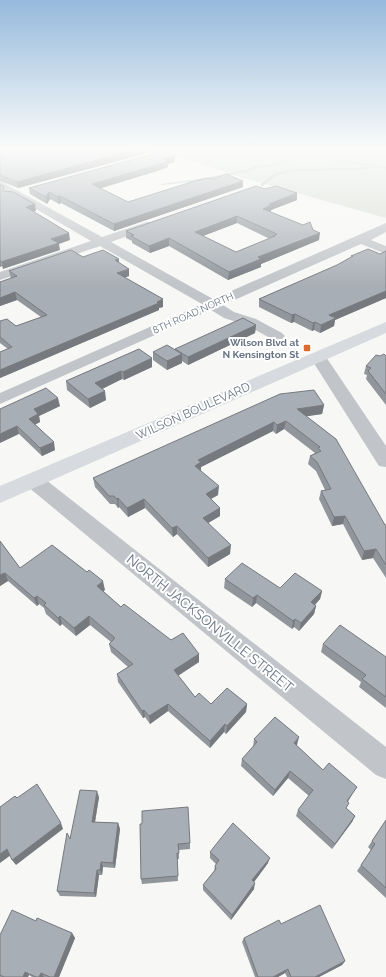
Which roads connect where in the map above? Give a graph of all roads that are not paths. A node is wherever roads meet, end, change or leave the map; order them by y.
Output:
1 (21, 196) edge
2 (162, 221) edge
3 (386, 227) edge
4 (361, 240) junction
5 (102, 241) junction
6 (386, 250) edge
7 (0, 276) edge
8 (213, 304) junction
9 (386, 328) edge
10 (277, 336) dead end
11 (318, 357) junction
12 (0, 399) edge
13 (386, 461) edge
14 (34, 481) junction
15 (0, 496) edge
16 (386, 765) edge

1 - 5 street
2 - 5 street
3 - 4 street, 8TH ROAD NORTH
4 - 6 street
4 - 8 street, 8TH ROAD NORTH
5 - 7 street
5 - 8 street
8 - 10 street
8 - 12 street, 8TH ROAD NORTH
9 - 11 main road, WILSON BOULEVARD
11 - 13 street
11 - 14 main road, WILSON BOULEVARD
14 - 15 main road, WILSON BOULEVARD
14 - 16 street, NORTH JACKSONVILLE STREET

